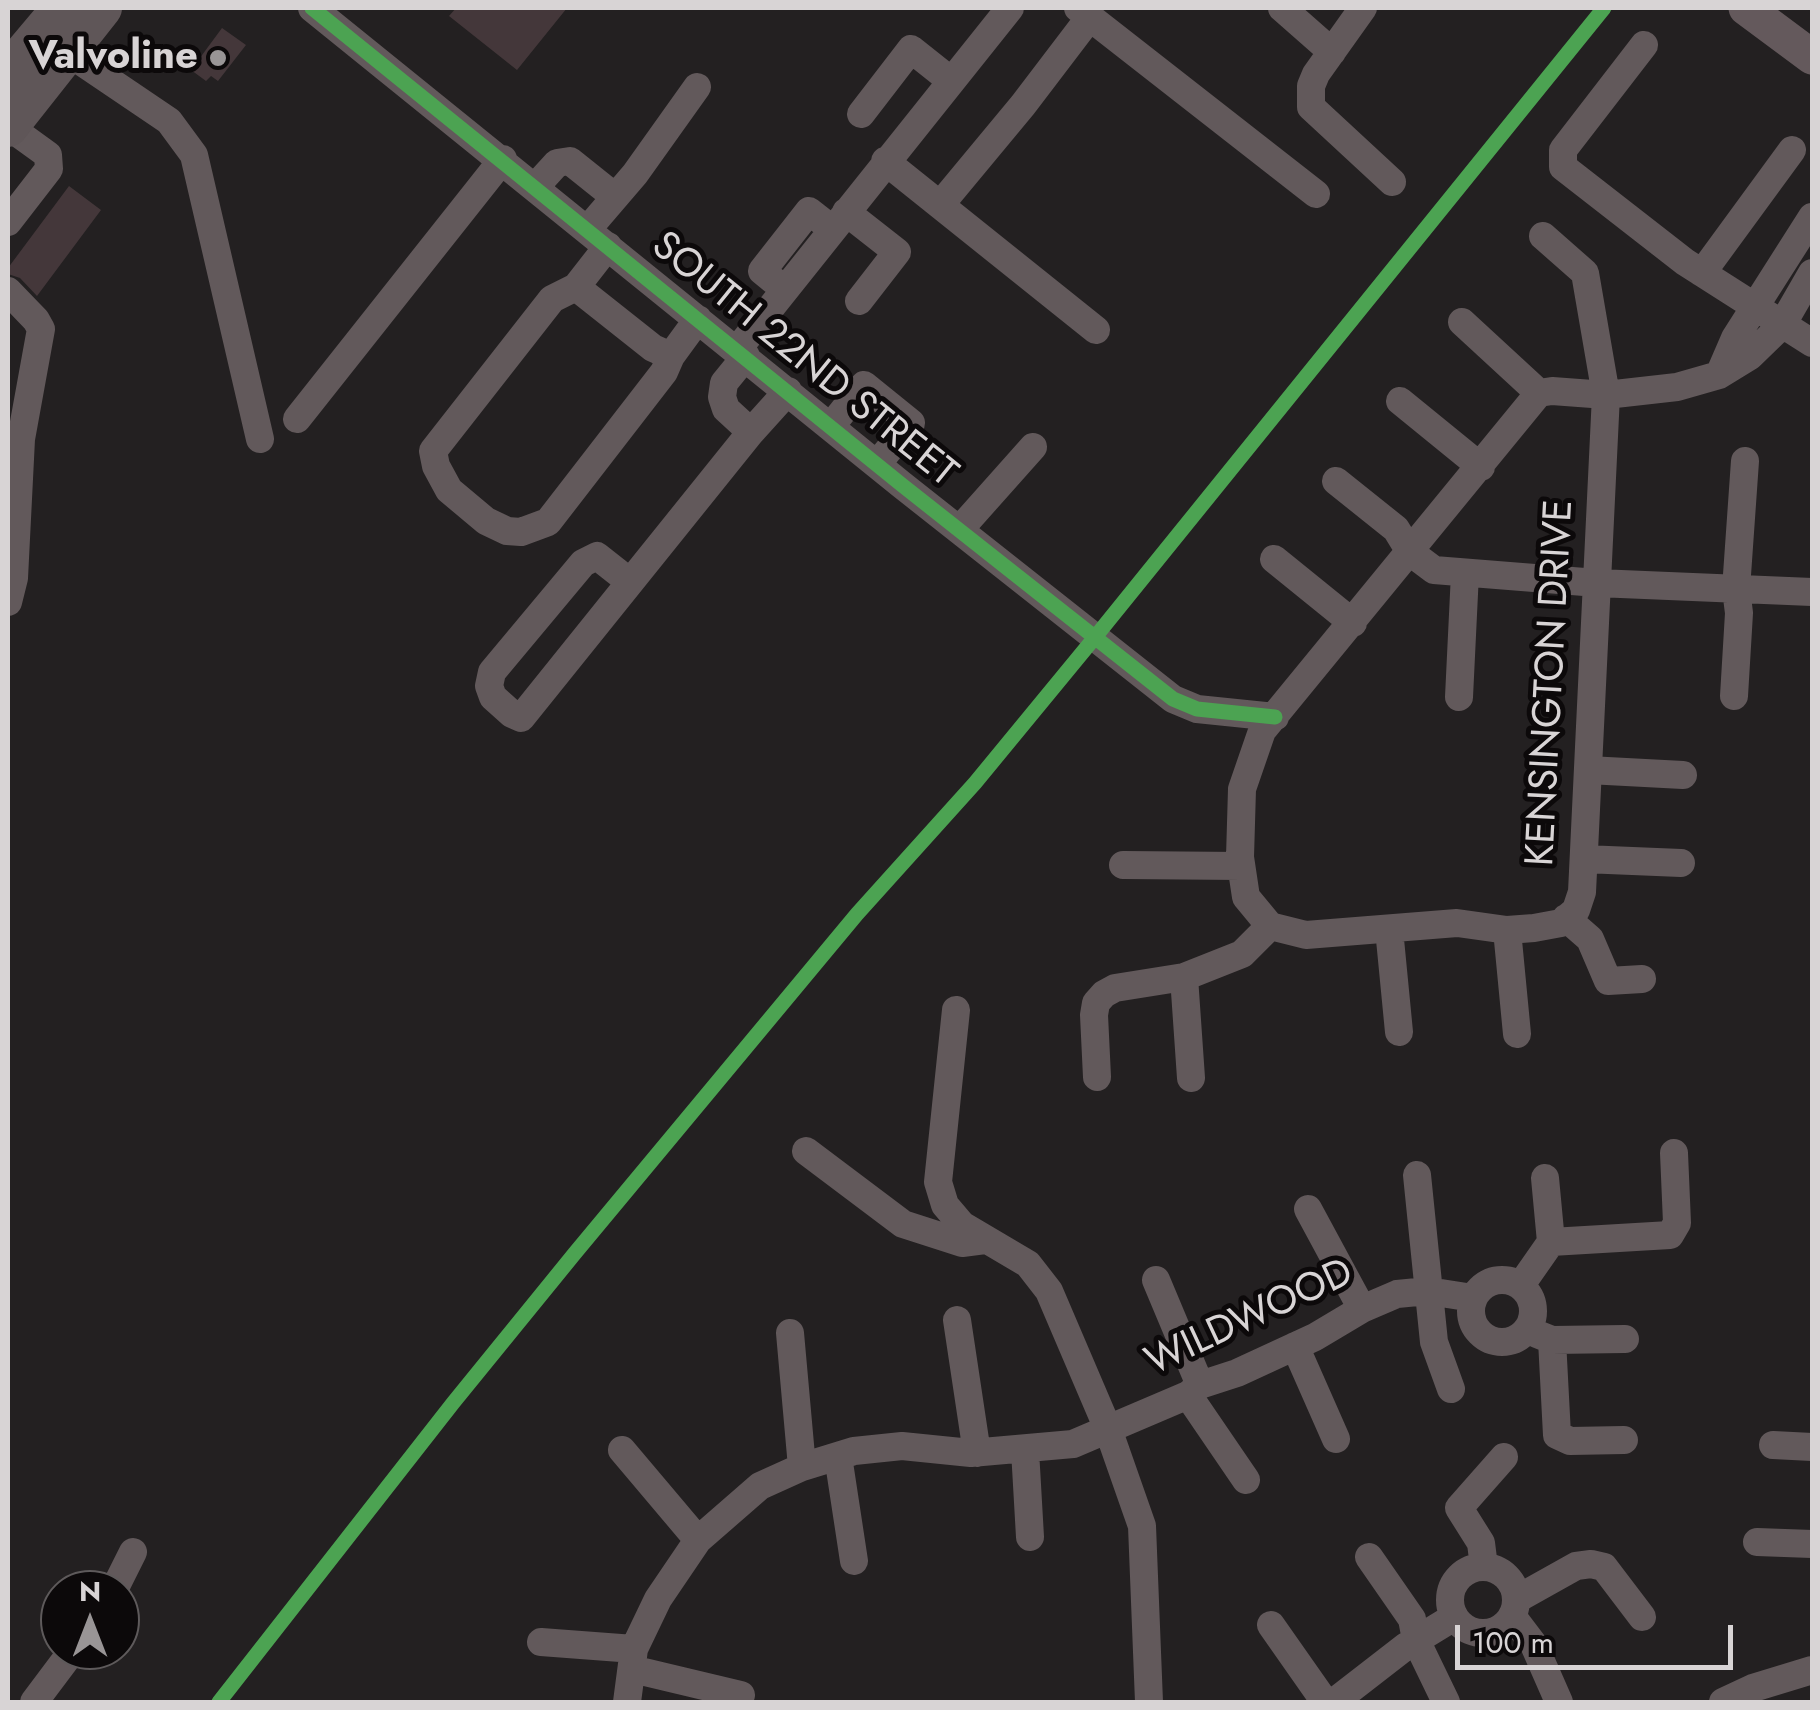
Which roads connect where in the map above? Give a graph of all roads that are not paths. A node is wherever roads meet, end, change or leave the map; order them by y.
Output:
1 (62, 8) edge
2 (88, 8) edge
3 (102, 8) edge
4 (1010, 8) edge
5 (1282, 8) edge
6 (1363, 8) edge
7 (1746, 8) edge
8 (328, 12) edge
9 (1084, 12) edge
10 (1644, 45) dead end
11 (66, 52) junction
12 (1332, 52) junction
13 (1812, 58) edge
14 (950, 80) junction
15 (697, 87) dead end
16 (13, 106) edge
17 (861, 114) dead end
18 (1792, 150) dead end
19 (503, 159) junction
20 (885, 160) junction
21 (1392, 182) dead end
22 (536, 186) junction
23 (1316, 194) dead end
24 (615, 197) junction
25 (940, 205) junction
26 (1812, 217) edge
27 (839, 221) junction
28 (8, 222) edge
29 (1543, 236) dead end
30 (598, 238) junction
31 (1702, 273) junction
32 (1812, 273) edge
33 (576, 287) junction
34 (8, 291) edge
35 (859, 301) dead end
36 (1754, 308) junction
37 (698, 319) junction
38 (1462, 322) dead end
39 (1782, 325) junction
40 (1096, 330) dead end
41 (1812, 343) edge
42 (742, 353) junction
43 (671, 356) junction
44 (1719, 374) junction
45 (788, 391) junction
46 (1539, 393) junction
47 (1606, 395) junction
48 (1400, 401) dead end
49 (296, 419) dead end
50 (830, 426) junction
51 (752, 432) junction
52 (260, 440) dead end
53 (1032, 447) dead end
54 (1745, 462) dead end
55 (877, 464) junction
56 (1481, 467) junction
57 (1336, 480) dead end
58 (960, 529) junction
59 (1410, 552) junction
60 (1274, 559) dead end
61 (1465, 572) junction
62 (630, 582) junction
63 (1597, 583) junction
64 (1736, 589) junction
65 (1812, 592) edge
66 (8, 602) edge
67 (1353, 622) junction
68 (1734, 696) dead end
69 (1459, 697) dead end
70 (1275, 717) junction
71 (1588, 770) junction
72 (1683, 774) dead end
73 (1584, 859) junction
74 (1682, 863) dead end
75 (1123, 865) dead end
76 (1241, 866) junction
77 (1566, 918) junction
78 (1270, 926) junction
79 (1389, 929) junction
80 (1507, 930) junction
81 (1184, 978) junction
82 (1642, 979) dead end
83 (956, 1010) dead end
84 (1399, 1032) dead end
85 (1517, 1034) dead end
86 (1097, 1077) dead end
87 (1191, 1078) dead end
88 (806, 1151) dead end
89 (1674, 1152) dead end
90 (1418, 1176) dead end
91 (1545, 1178) dead end
92 (1308, 1209) dead end
93 (987, 1240) junction
94 (1550, 1242) junction
95 (1156, 1280) dead end
96 (1521, 1286) junction
97 (1428, 1291) junction
98 (1473, 1298) junction
99 (1362, 1309) junction
100 (957, 1320) dead end
101 (790, 1333) dead end
102 (1540, 1335) junction
103 (1625, 1339) dead end
104 (1295, 1346) junction
105 (1194, 1390) junction
106 (1451, 1390) dead end
107 (1108, 1429) junction
108 (1336, 1438) dead end
109 (1624, 1440) dead end
110 (1772, 1445) dead end
111 (1812, 1447) edge
112 (622, 1450) dead end
113 (1026, 1450) junction
114 (976, 1453) junction
115 (838, 1456) junction
116 (1504, 1457) dead end
117 (802, 1467) junction
118 (1246, 1480) dead end
119 (1030, 1537) dead end
120 (698, 1540) junction
121 (1757, 1542) dead end
122 (1812, 1544) edge
123 (133, 1552) dead end
124 (1369, 1558) dead end
125 (854, 1560) dead end
126 (1484, 1567) junction
127 (124, 1570) edge
128 (1514, 1608) junction
129 (1454, 1617) junction
130 (1642, 1618) dead end
131 (1271, 1625) dead end
132 (1416, 1640) junction
133 (541, 1642) dead end
134 (633, 1659) junction
135 (58, 1670) edge
136 (1812, 1670) edge
137 (740, 1694) dead end
138 (34, 1702) edge
139 (628, 1702) edge
140 (1149, 1702) edge
141 (1325, 1702) edge
142 (1334, 1702) edge
143 (1446, 1702) edge
144 (1559, 1702) edge
145 (1723, 1702) edge

1 - 16 highway
2 - 16 highway
3 - 11 highway
4 - 14 street
5 - 12 street
6 - 12 street
7 - 13 main road
8 - 19 street, SOUTH 22ND STREET
9 - 23 street
9 - 25 street
10 - 31 street
11 - 16 highway
11 - 52 street
12 - 21 street
14 - 17 street
14 - 20 street
15 - 24 street
16 - 28 street
18 - 31 street
19 - 22 street, SOUTH 22ND STREET
19 - 49 street
20 - 25 street
20 - 27 street
22 - 24 street
22 - 30 street, SOUTH 22ND STREET
24 - 30 street
25 - 40 street
26 - 36 street
27 - 35 street
27 - 42 street
29 - 47 street, KENSINGTON DRIVE
30 - 33 street
30 - 37 street, SOUTH 22ND STREET
31 - 36 street
32 - 39 street
33 - 43 street
33 - 43 street
34 - 66 street
36 - 39 street
36 - 44 street
37 - 42 street, SOUTH 22ND STREET
37 - 43 street
38 - 46 street
39 - 41 street
39 - 44 street
42 - 45 street, SOUTH 22ND STREET
42 - 51 street
44 - 47 street
45 - 50 street, SOUTH 22ND STREET
45 - 51 street
46 - 47 street
46 - 56 street
47 - 63 street, KENSINGTON DRIVE
48 - 56 street
50 - 55 street, SOUTH 22ND STREET
50 - 55 street
51 - 62 street
53 - 58 street
54 - 64 street
55 - 58 street, SOUTH 22ND STREET
56 - 59 street
57 - 59 street
58 - 70 street, SOUTH 22ND STREET
59 - 61 street
59 - 67 street
60 - 67 street
61 - 63 street
61 - 69 street
62 - 62 street
63 - 64 street
63 - 71 street, KENSINGTON DRIVE
64 - 65 street
64 - 68 street
67 - 70 street
70 - 76 street
71 - 72 street
71 - 73 street, KENSINGTON DRIVE
73 - 74 street
73 - 77 street, KENSINGTON DRIVE
75 - 76 street
76 - 78 street
77 - 80 street, KENSINGTON DRIVE
77 - 82 street
78 - 79 street, KENSINGTON DRIVE
78 - 81 street
79 - 80 street, KENSINGTON DRIVE
79 - 84 street
80 - 85 street
81 - 86 street
81 - 87 street
83 - 93 street
88 - 93 street
89 - 94 street
90 - 97 street
91 - 94 street
92 - 99 street
93 - 107 street
94 - 96 street
95 - 105 street
96 - 98 street
96 - 102 street
97 - 98 street
97 - 99 street, WILDWOOD
97 - 106 street
98 - 102 street
99 - 104 street, WILDWOOD
100 - 114 street
101 - 117 street
102 - 103 street
102 - 109 street
104 - 105 street, WILDWOOD
104 - 108 street
105 - 107 street, WILDWOOD
105 - 118 street
107 - 113 street, WILDWOOD
107 - 140 street
110 - 111 street
112 - 120 street
113 - 114 street, WILDWOOD
113 - 119 street
114 - 115 street, WILDWOOD
115 - 117 street, WILDWOOD
115 - 125 street
116 - 126 street
117 - 120 street, WILDWOOD
120 - 134 street, WILDWOOD
121 - 122 street
123 - 127 street
124 - 132 street
126 - 128 street
126 - 129 street
128 - 129 street
128 - 130 street
128 - 144 street
129 - 132 street
131 - 141 street
132 - 142 street
132 - 143 street
133 - 134 street
134 - 137 street
134 - 139 street, WILDWOOD
135 - 138 street
136 - 145 street

